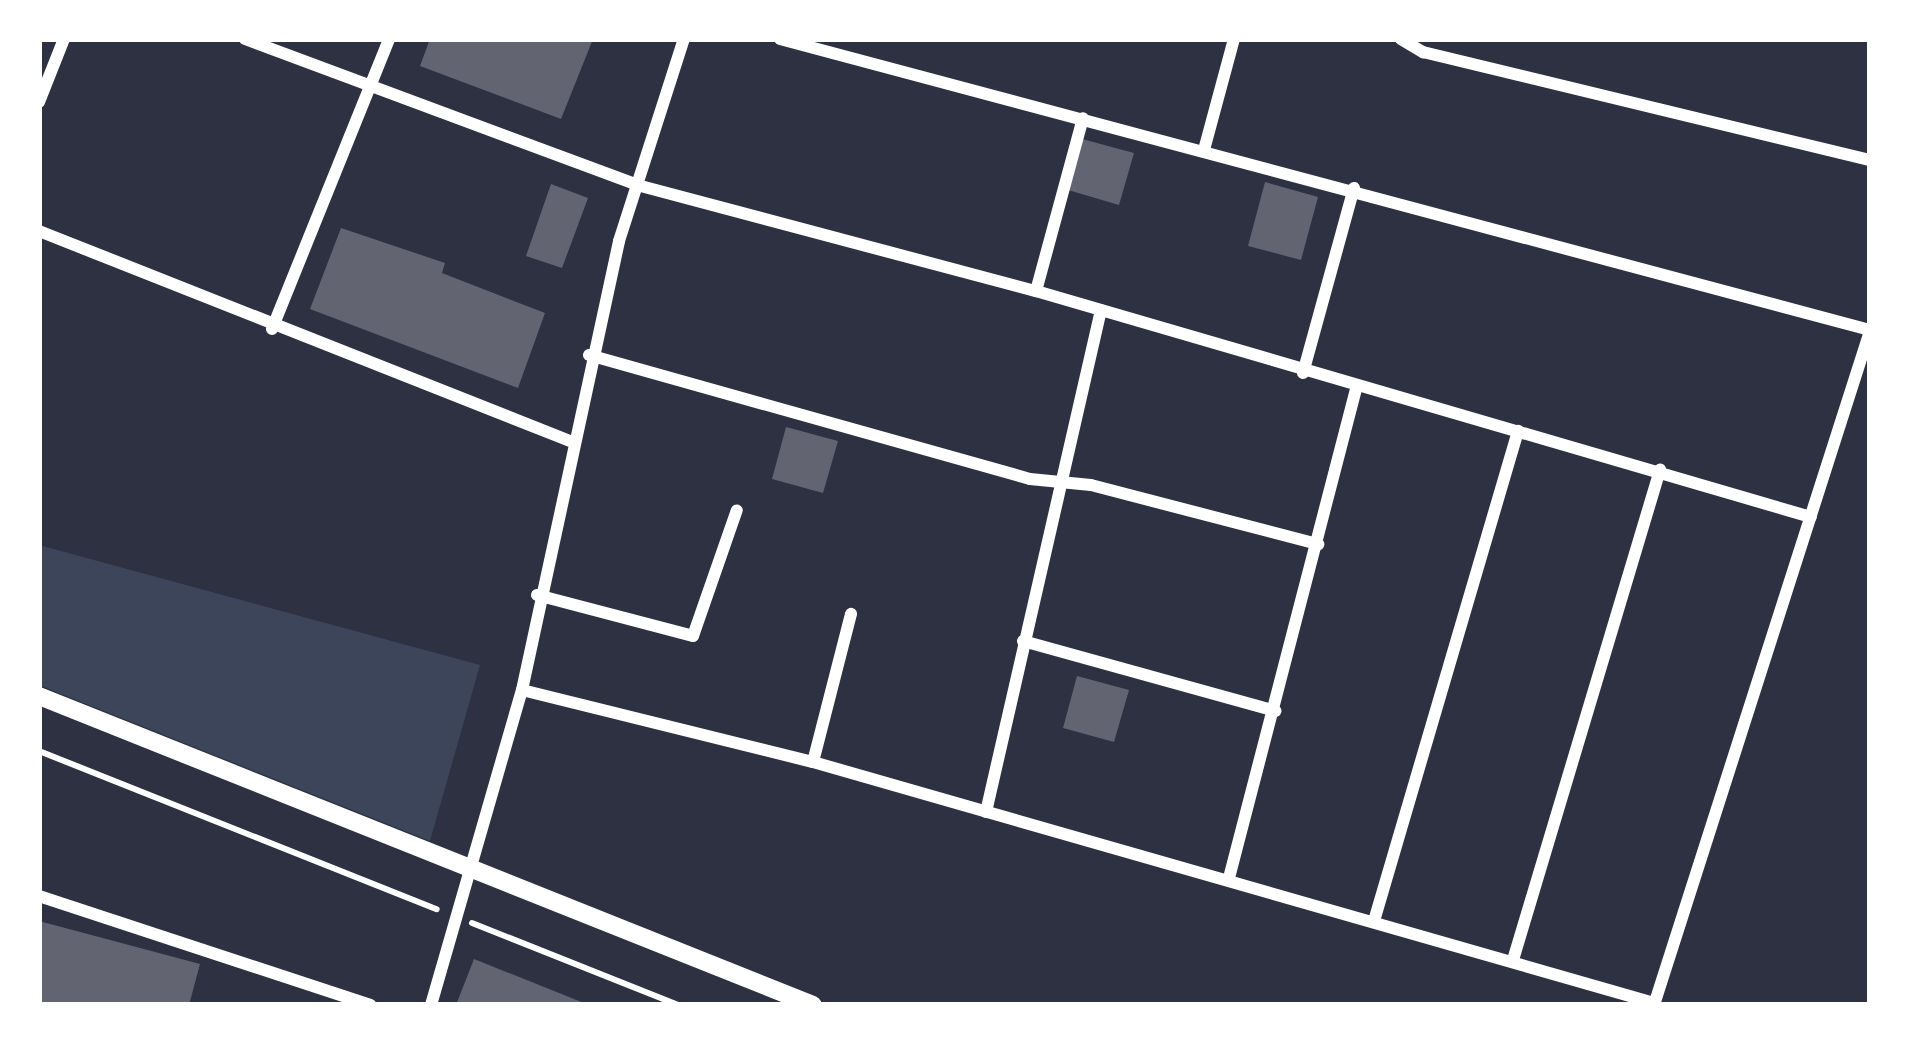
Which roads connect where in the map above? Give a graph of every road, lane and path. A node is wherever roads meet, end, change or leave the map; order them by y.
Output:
1 (64, 39) edge
2 (245, 39) edge
3 (389, 39) edge
4 (684, 39) edge
5 (1234, 39) edge
6 (1401, 39) edge
7 (784, 40) edge
8 (370, 87) junction
9 (39, 102) edge
10 (1083, 118) junction
11 (1204, 150) junction
12 (1870, 160) edge
13 (637, 185) junction
14 (1354, 188) junction
15 (39, 231) edge
16 (1036, 291) junction
17 (1101, 310) junction
18 (272, 329) junction
19 (1870, 330) edge
20 (589, 355) junction
21 (1303, 373) junction
22 (1356, 389) junction
23 (1518, 431) junction
24 (571, 441) junction
25 (1660, 470) junction
26 (1057, 481) junction
27 (736, 510) dead end
28 (1811, 517) junction
29 (1318, 544) junction
30 (537, 595) junction
31 (851, 614) dead end
32 (1023, 640) junction
33 (521, 690) junction
34 (39, 696) edge
35 (1275, 712) junction
36 (39, 751) edge
37 (813, 762) junction
38 (986, 812) junction
39 (472, 868) junction
40 (1229, 878) junction
41 (39, 896) edge
42 (456, 916) junction
43 (1374, 921) junction
44 (1513, 960) junction
45 (1654, 1004) edge
46 (371, 1005) edge
47 (431, 1005) edge
48 (678, 1005) edge
49 (813, 1005) edge

1 - 9 street
2 - 8 street
3 - 8 street
4 - 13 street
5 - 11 street
6 - 12 street
7 - 10 street
8 - 13 street
8 - 18 street
10 - 11 street
10 - 16 street
11 - 14 street
13 - 16 street
13 - 20 street
14 - 19 street
14 - 21 street
15 - 18 street
16 - 17 street
17 - 21 street
17 - 26 street
18 - 24 street
19 - 28 street
20 - 24 street
20 - 26 street
21 - 22 street
22 - 23 street
22 - 29 street
23 - 25 street
23 - 43 street
24 - 30 street
25 - 28 street
25 - 44 street
26 - 29 street
26 - 32 street
27 - 30 street
28 - 45 street
29 - 35 street
30 - 33 street
31 - 37 street
32 - 35 street
32 - 38 street
33 - 37 street
33 - 39 street
34 - 39 street
35 - 40 street
36 - 42 path
37 - 38 street
38 - 40 street
39 - 42 street
39 - 49 street
40 - 43 street
41 - 46 street
42 - 47 street
42 - 48 path
43 - 44 street
44 - 45 street

